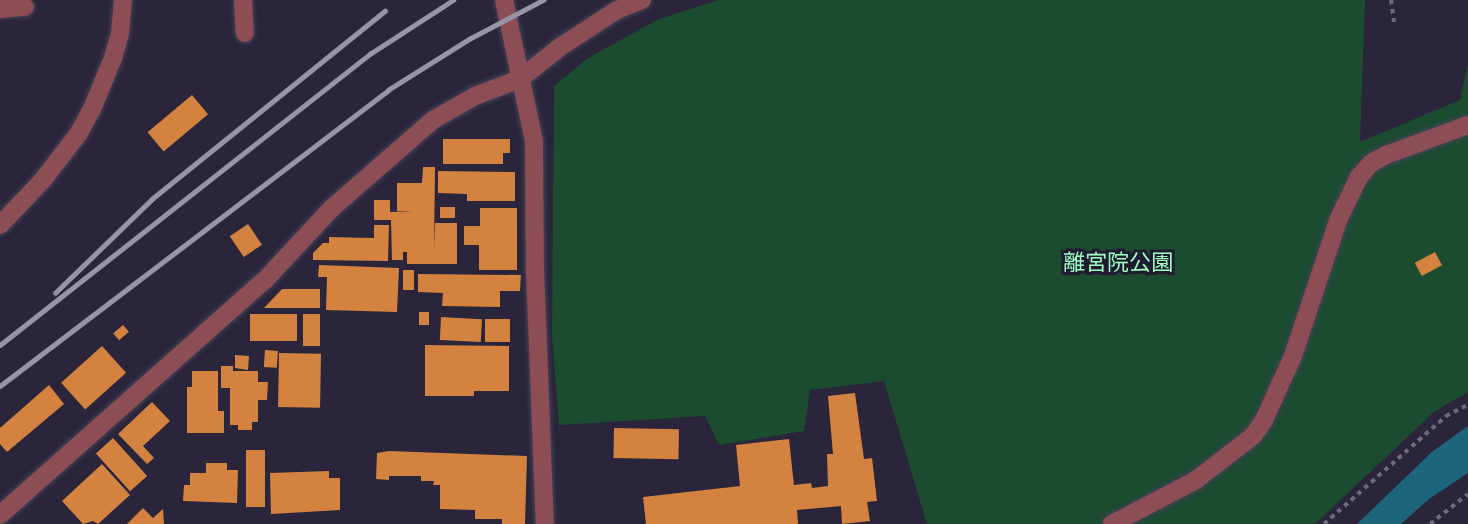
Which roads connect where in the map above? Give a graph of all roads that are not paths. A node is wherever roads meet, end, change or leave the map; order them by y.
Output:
1 (123, 0) edge
2 (243, 0) edge
3 (504, 0) edge
4 (642, 0) edge
5 (25, 7) dead end
6 (0, 9) edge
7 (245, 33) dead end
8 (520, 80) junction
9 (1468, 125) edge
10 (0, 225) edge
11 (0, 515) edge
12 (544, 524) edge
13 (1112, 524) edge

1 - 10 street
2 - 7 street
3 - 8 street
4 - 8 street
5 - 6 street
8 - 11 street
8 - 12 street
9 - 13 street

